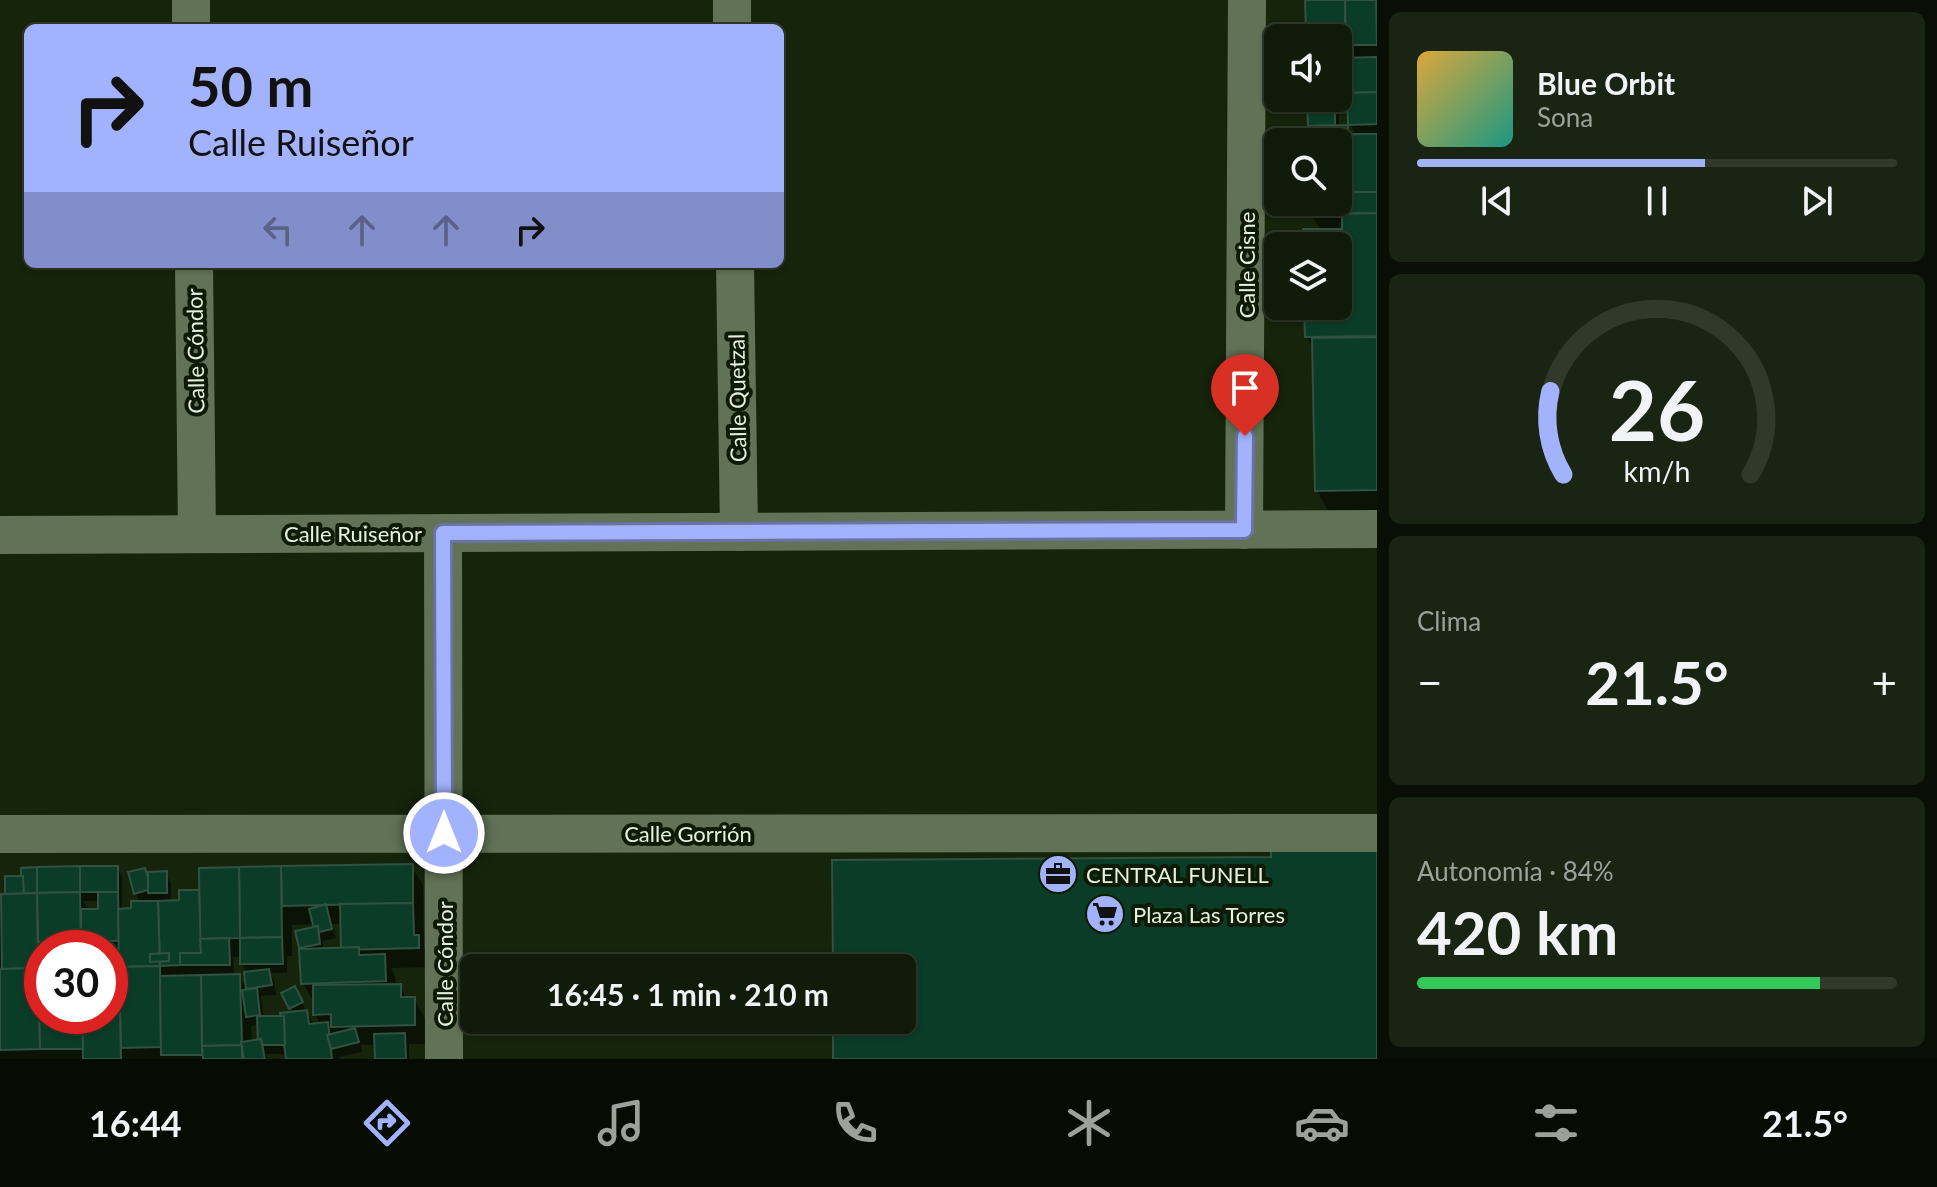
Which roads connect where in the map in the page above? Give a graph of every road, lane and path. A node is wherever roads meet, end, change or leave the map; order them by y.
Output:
1 (191, 0) edge
2 (732, 0) edge
3 (1247, 0) edge
4 (191, 24) edge
5 (732, 24) edge
6 (194, 268) edge
7 (735, 268) edge
8 (1377, 529) edge
9 (1244, 530) junction
10 (739, 532) junction
11 (443, 533) junction
12 (197, 534) junction
13 (0, 535) edge
14 (444, 833) junction
15 (1377, 833) edge
16 (0, 834) edge
17 (444, 1059) edge

1 - 4 street
2 - 5 street
3 - 9 street, Calle Cisne
6 - 12 street, Calle Cóndor
7 - 10 street, Calle Quetzal
8 - 9 street, Calle Ruiseñor
9 - 10 street, Calle Ruiseñor
10 - 11 street, Calle Ruiseñor
11 - 12 street, Calle Ruiseñor
11 - 14 street, Calle Cóndor
12 - 13 street, Calle Ruiseñor
14 - 15 street, Calle Gorrión
14 - 16 street, Calle Gorrión
14 - 17 street, Calle Cóndor

